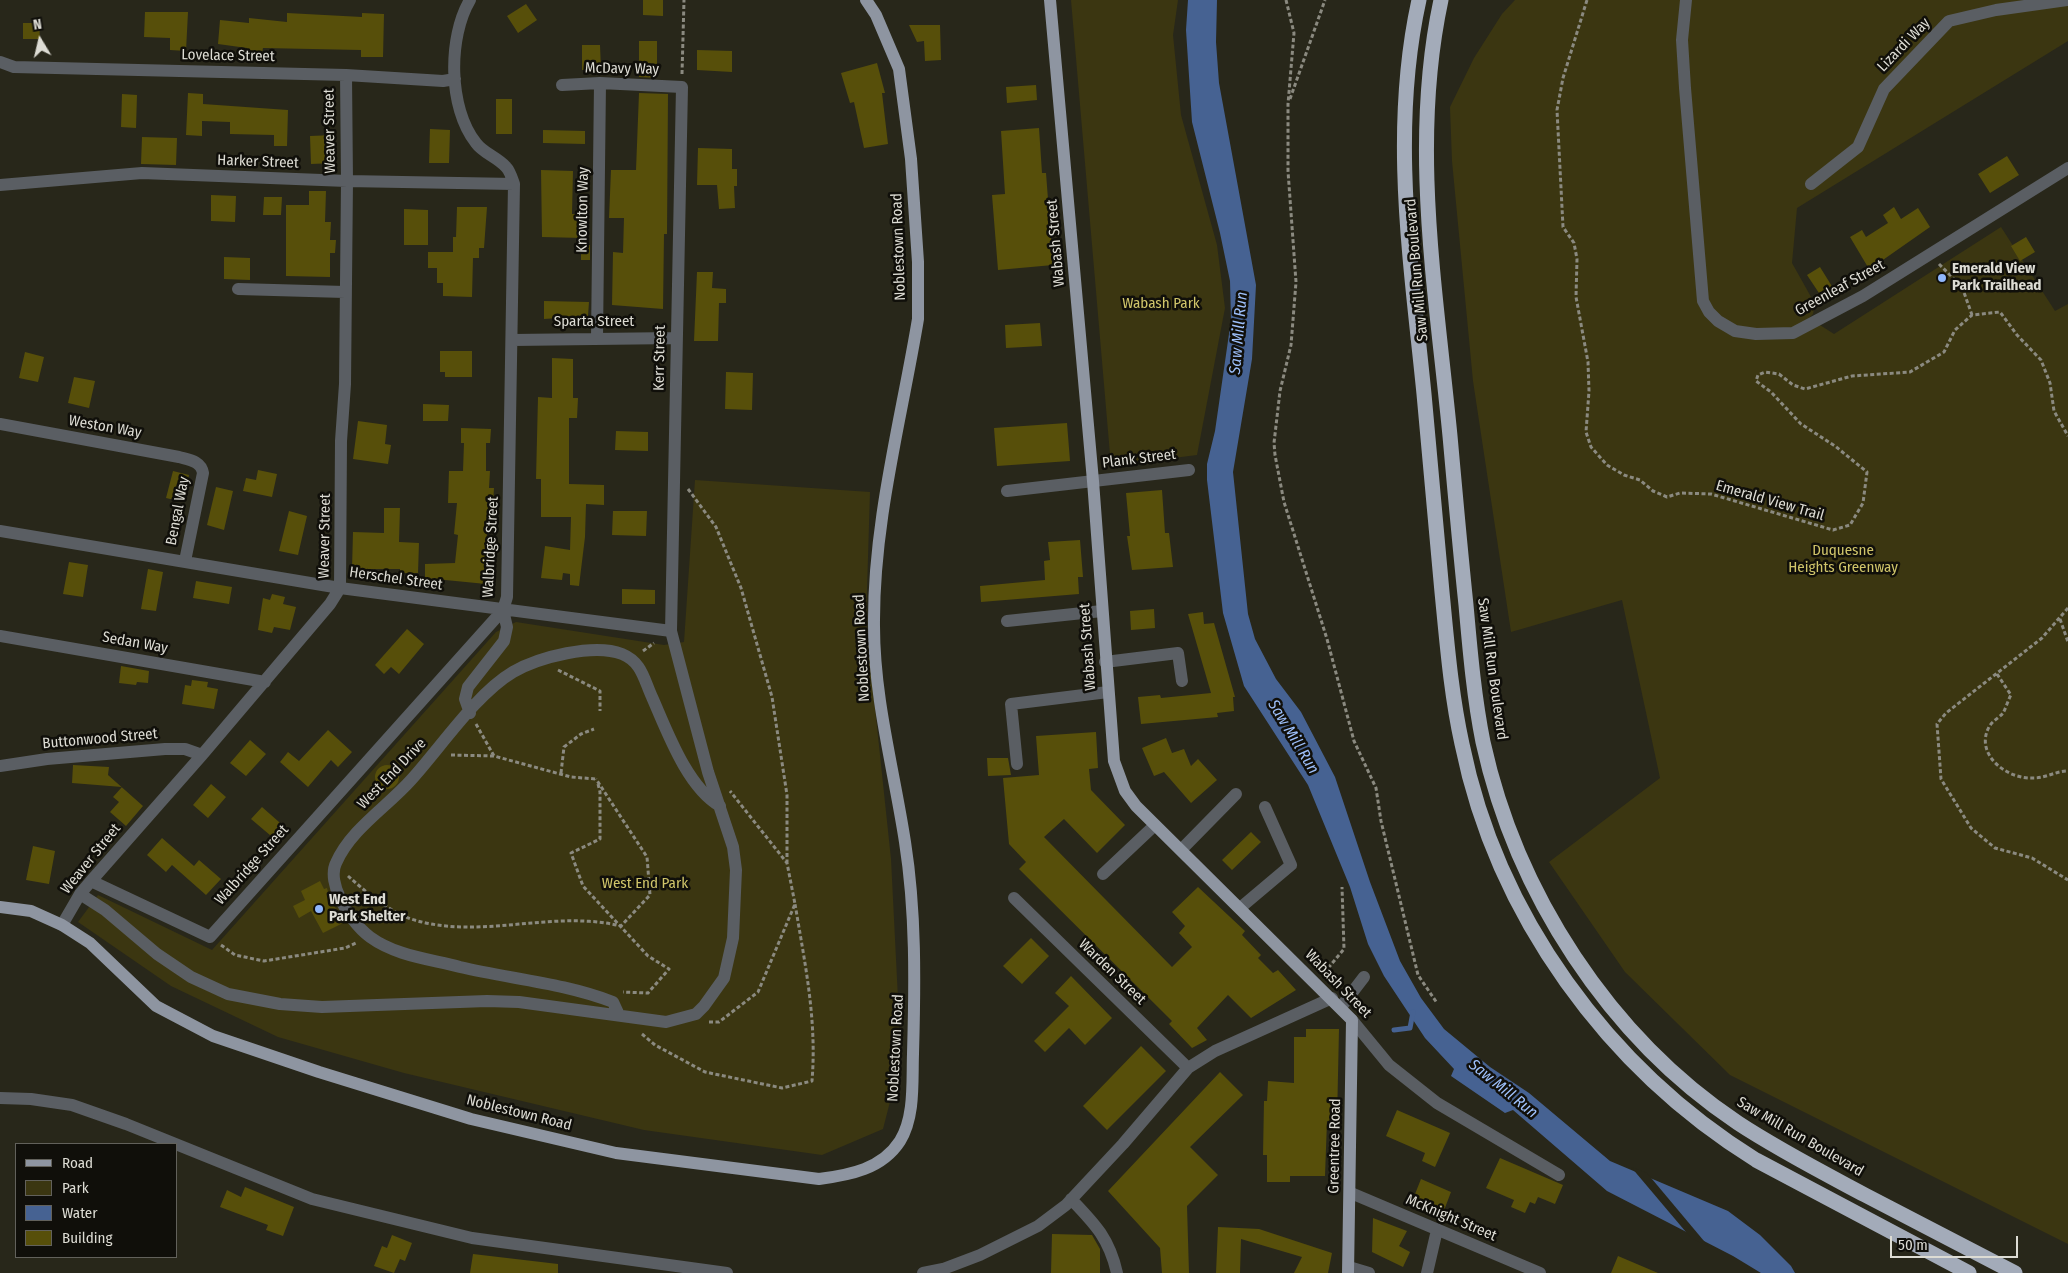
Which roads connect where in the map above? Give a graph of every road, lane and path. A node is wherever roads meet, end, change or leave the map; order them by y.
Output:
1 (470, 0) edge
2 (684, 0) edge
3 (866, 0) edge
4 (1050, 0) edge
5 (1286, 0) edge
6 (1325, 0) edge
7 (1419, 0) edge
8 (1441, 0) edge
9 (1587, 0) edge
10 (1686, 0) edge
11 (2067, 0) edge
12 (0, 62) edge
13 (346, 75) junction
14 (455, 79) junction
15 (600, 83) junction
16 (562, 86) dead end
17 (682, 87) junction
18 (1288, 104) junction
19 (2068, 168) edge
20 (348, 182) junction
21 (514, 184) junction
22 (1811, 184) dead end
23 (0, 185) edge
24 (1929, 255) junction
25 (238, 289) dead end
26 (345, 292) junction
27 (1972, 315) junction
28 (597, 338) junction
29 (676, 338) junction
30 (513, 340) junction
31 (0, 424) edge
32 (2068, 436) edge
33 (202, 467) joint
34 (674, 470) junction
35 (1189, 470) dead end
36 (1092, 481) junction
37 (1007, 491) dead end
38 (0, 531) edge
39 (185, 561) junction
40 (340, 588) junction
41 (2068, 608) edge
42 (503, 610) junction
43 (1102, 611) junction
44 (2060, 619) junction
45 (1007, 621) dead end
46 (671, 631) junction
47 (0, 636) edge
48 (2068, 642) edge
49 (546, 660) junction
50 (632, 660) junction
51 (1105, 662) junction
52 (1997, 674) junction
53 (265, 682) junction
54 (1182, 682) dead end
55 (1108, 692) junction
56 (600, 711) dead end
57 (470, 713) junction
58 (594, 729) dead end
59 (202, 755) junction
60 (433, 755) junction
61 (494, 756) junction
62 (1017, 764) dead end
63 (0, 766) edge
64 (2068, 771) edge
65 (562, 774) junction
66 (596, 778) junction
67 (728, 788) dead end
68 (1236, 794) dead end
69 (720, 806) junction
70 (1265, 807) dead end
71 (1155, 825) junction
72 (1181, 850) junction
73 (788, 863) junction
74 (335, 865) junction
75 (1103, 874) dead end
76 (2068, 880) edge
77 (91, 881) junction
78 (1342, 887) dead end
79 (80, 894) junction
80 (1014, 898) dead end
81 (795, 904) junction
82 (0, 907) edge
83 (1240, 908) junction
84 (62, 926) junction
85 (621, 926) junction
86 (210, 937) junction
87 (371, 938) junction
88 (1364, 977) dead end
89 (1316, 983) junction
90 (621, 992) dead end
91 (1332, 998) junction
92 (1438, 1003) dead end
93 (1341, 1007) junction
94 (619, 1015) junction
95 (682, 1019) junction
96 (1352, 1020) junction
97 (641, 1033) dead end
98 (1188, 1068) junction
99 (0, 1098) edge
100 (173, 1143) edge
101 (178, 1145) edge
102 (1559, 1175) dead end
103 (1351, 1193) junction
104 (1071, 1200) junction
105 (1437, 1230) junction
106 (1349, 1270) edge
107 (727, 1273) edge
108 (923, 1273) edge
109 (1117, 1273) edge
110 (1370, 1273) edge
111 (1427, 1273) edge
112 (1540, 1273) edge
113 (1968, 1273) edge
114 (2015, 1273) edge

1 - 14 street
2 - 17 path
3 - 84 main road, Noblestown Road
4 - 36 main road, Wabash Street
5 - 18 path
6 - 18 path
7 - 113 highway, Saw Mill Run Boulevard
8 - 114 highway, Saw Mill Run Boulevard
9 - 27 path, Emerald View Trail
10 - 24 street, Greenleaf Street
11 - 22 street, Lizardi Way
12 - 13 street, Lovelace Street
13 - 14 street, Lovelace Street
13 - 20 street, Weaver Street
14 - 21 street
15 - 16 street, McDavy Way
15 - 17 street, McDavy Way
15 - 28 street, Knowlton Way
17 - 29 street, Kerr Street
18 - 92 path
19 - 24 street, Greenleaf Street
20 - 21 street, Harker Street
20 - 23 street, Harker Street
20 - 26 street, Weaver Street
21 - 30 street, Walbridge Street
24 - 27 path
25 - 26 street
26 - 40 street, Weaver Street
27 - 32 path
28 - 29 street, Sparta Street
28 - 30 street, Sparta Street
29 - 34 street, Kerr Street
30 - 42 street, Walbridge Street
31 - 33 street, Weston Way
33 - 39 street, Bengal Way
34 - 46 street, Kerr Street
34 - 73 path
35 - 36 street, Plank Street
36 - 37 street, Plank Street
36 - 43 main road, Wabash Street
38 - 39 street, Herschel Street
39 - 40 street, Herschel Street
40 - 42 street, Herschel Street
40 - 53 street, Weaver Street
41 - 44 path
42 - 46 street, Herschel Street
42 - 57 street
42 - 86 street, Walbridge Street
43 - 45 street
43 - 51 main road, Wabash Street
44 - 48 path
44 - 52 path
46 - 50 path
46 - 69 street
47 - 53 street, Sedan Way
49 - 50 street, West End Drive
49 - 56 path
49 - 57 street, West End Drive
50 - 69 street
51 - 54 street
51 - 55 main road, Wabash Street
52 - 64 path
52 - 76 path
53 - 59 street, Weaver Street
55 - 62 street
55 - 71 main road, Wabash Street
57 - 60 street, West End Drive
57 - 61 path
58 - 65 path
59 - 63 street, Buttonwood Street
59 - 77 street, Weaver Street
60 - 61 path
60 - 74 street, West End Drive
61 - 65 path
65 - 66 path
66 - 85 path
66 - 85 path
67 - 73 path
68 - 72 street
69 - 95 street
70 - 83 street
71 - 72 main road, Wabash Street
71 - 75 street
72 - 83 main road, Wabash Street
73 - 81 path
74 - 85 path
74 - 87 street
77 - 79 street, Weaver Street
77 - 86 street
78 - 89 path
79 - 84 street, Weaver Street
79 - 94 street
80 - 98 street, Warden Street
81 - 95 path
81 - 97 path
82 - 84 main road, Noblestown Road
83 - 89 main road, Wabash Street
85 - 90 path
86 - 87 path
87 - 94 street
88 - 93 street
89 - 91 main road, Wabash Street
91 - 93 main road, Wabash Street
91 - 98 street
93 - 96 main road, Wabash Street
94 - 95 street
96 - 102 street, Wabash Street
96 - 103 main road, Greentree Road
98 - 104 street
99 - 100 street
101 - 107 street
103 - 105 street, McKnight Street
103 - 106 main road, Greentree Road
104 - 108 street
104 - 109 street
105 - 111 street
105 - 112 street, McKnight Street
106 - 110 street

